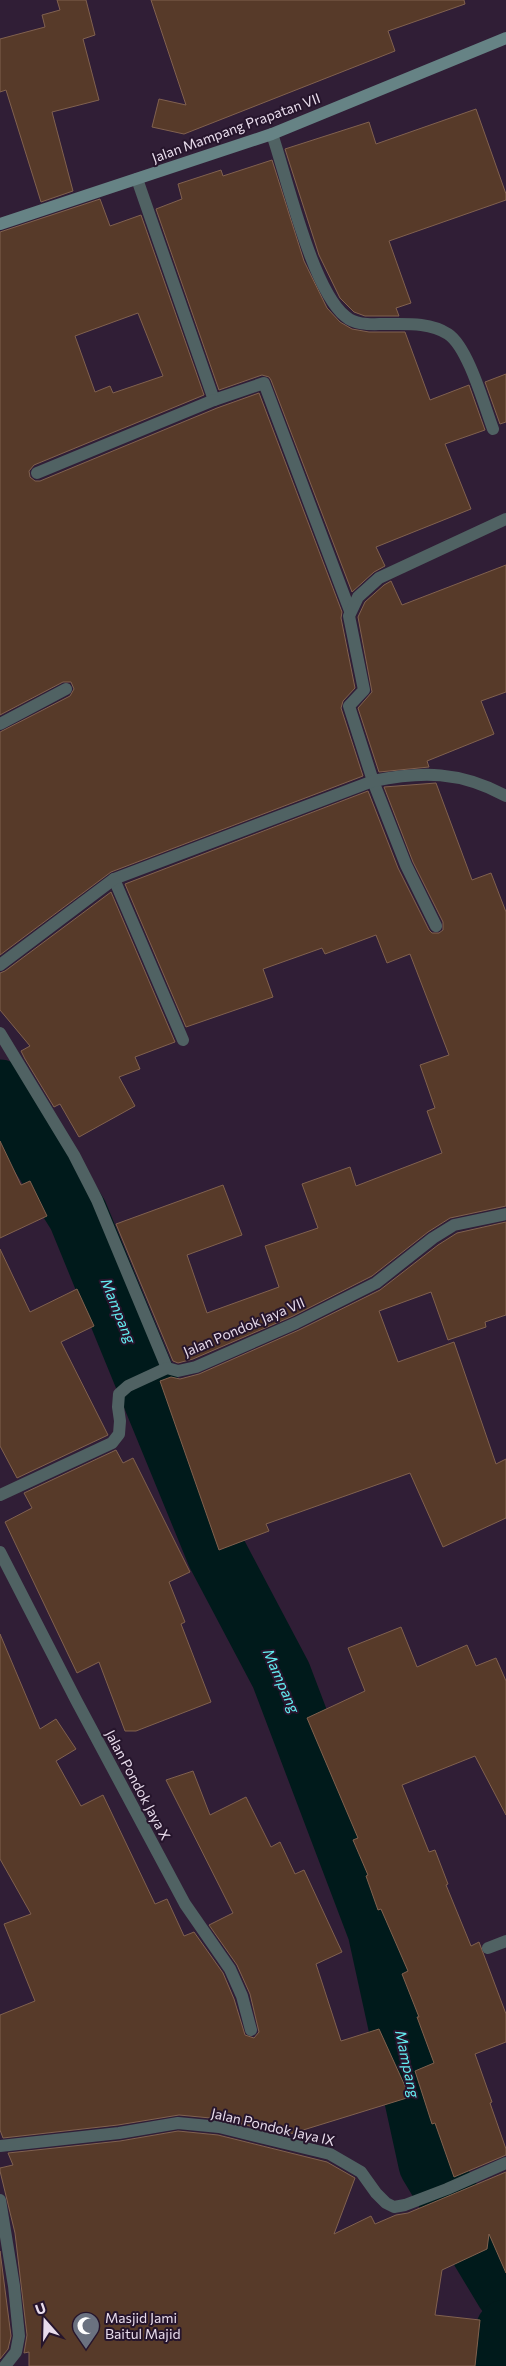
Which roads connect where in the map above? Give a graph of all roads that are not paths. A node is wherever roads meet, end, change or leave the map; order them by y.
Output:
1 (506, 38) edge
2 (272, 134) junction
3 (137, 179) junction
4 (0, 224) edge
5 (214, 400) junction
6 (493, 429) dead end
7 (37, 472) dead end
8 (506, 519) edge
9 (350, 611) junction
10 (66, 688) dead end
11 (0, 724) edge
12 (373, 781) junction
13 (506, 796) edge
14 (114, 879) junction
15 (436, 926) dead end
16 (0, 965) edge
17 (0, 1033) edge
18 (183, 1040) dead end
19 (506, 1214) edge
20 (161, 1370) junction
21 (0, 1495) edge
22 (0, 1552) edge
23 (506, 1941) edge
24 (488, 1948) dead end
25 (251, 2030) dead end
26 (0, 2146) edge
27 (506, 2163) edge
28 (0, 2200) edge
29 (5, 2366) edge

1 - 2 street, Jalan Mampang Prapatan VII
2 - 3 street, Jalan Mampang Prapatan VII
2 - 6 street
3 - 4 street, Jalan Mampang Prapatan VII
3 - 5 street
5 - 7 street
5 - 9 street
8 - 9 street
9 - 12 street
10 - 11 street
12 - 13 street
12 - 14 street
12 - 15 street
14 - 16 street
14 - 18 street
17 - 20 street
19 - 20 street, Jalan Pondok Jaya VII
20 - 21 street, Jalan Pondok Jaya VII
22 - 25 street, Jalan Pondok Jaya X
23 - 24 street
26 - 27 street, Jalan Pondok Jaya IX
28 - 29 street

